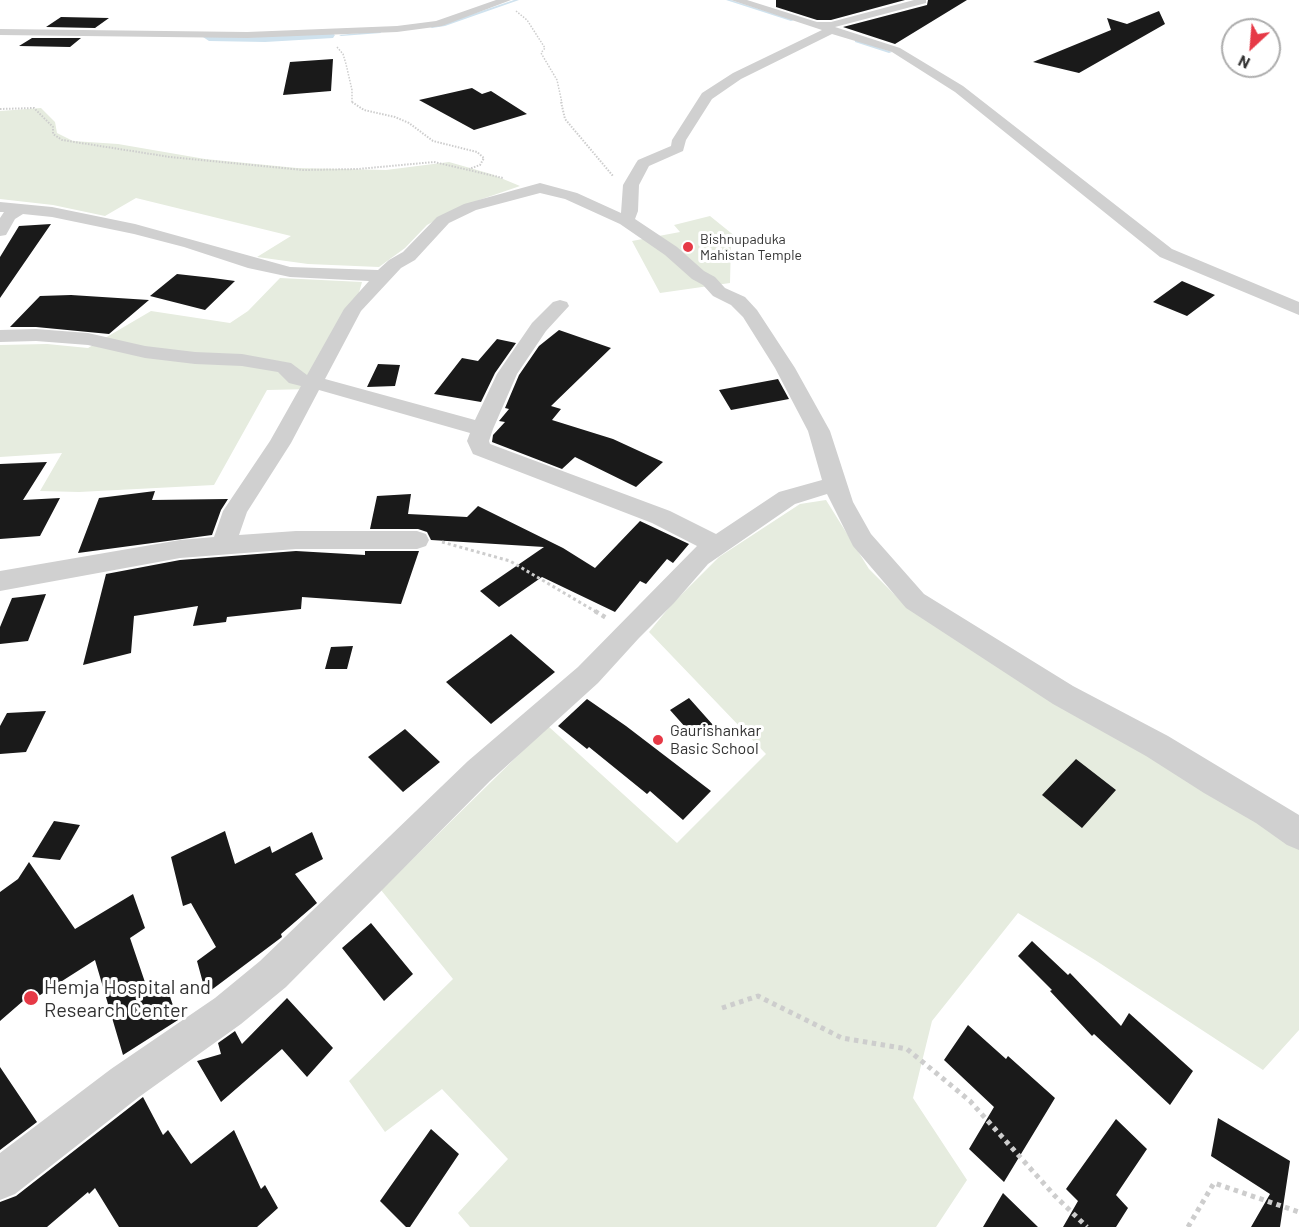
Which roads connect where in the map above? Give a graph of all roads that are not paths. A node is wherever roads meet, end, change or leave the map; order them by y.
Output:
1 (736, 0) edge
2 (920, 0) edge
3 (509, 3) edge
4 (824, 27) junction
5 (0, 32) edge
6 (0, 207) edge
7 (20, 209) junction
8 (626, 221) junction
9 (0, 231) edge
10 (383, 276) junction
11 (560, 306) dead end
12 (1299, 309) edge
13 (0, 336) edge
14 (312, 383) junction
15 (482, 429) junction
16 (834, 484) junction
17 (417, 540) road end
18 (715, 544) junction
19 (223, 546) junction
20 (0, 581) edge
21 (1299, 834) edge
22 (0, 1179) edge

1 - 4 street
2 - 4 street
3 - 5 street
4 - 8 street
4 - 12 street
6 - 7 street
7 - 9 street
7 - 10 street
8 - 10 street
8 - 16 street
10 - 14 street
11 - 15 street
13 - 14 street
14 - 15 street
14 - 19 street
15 - 18 street
16 - 18 street
16 - 21 street
17 - 19 street
18 - 22 street
19 - 20 street

